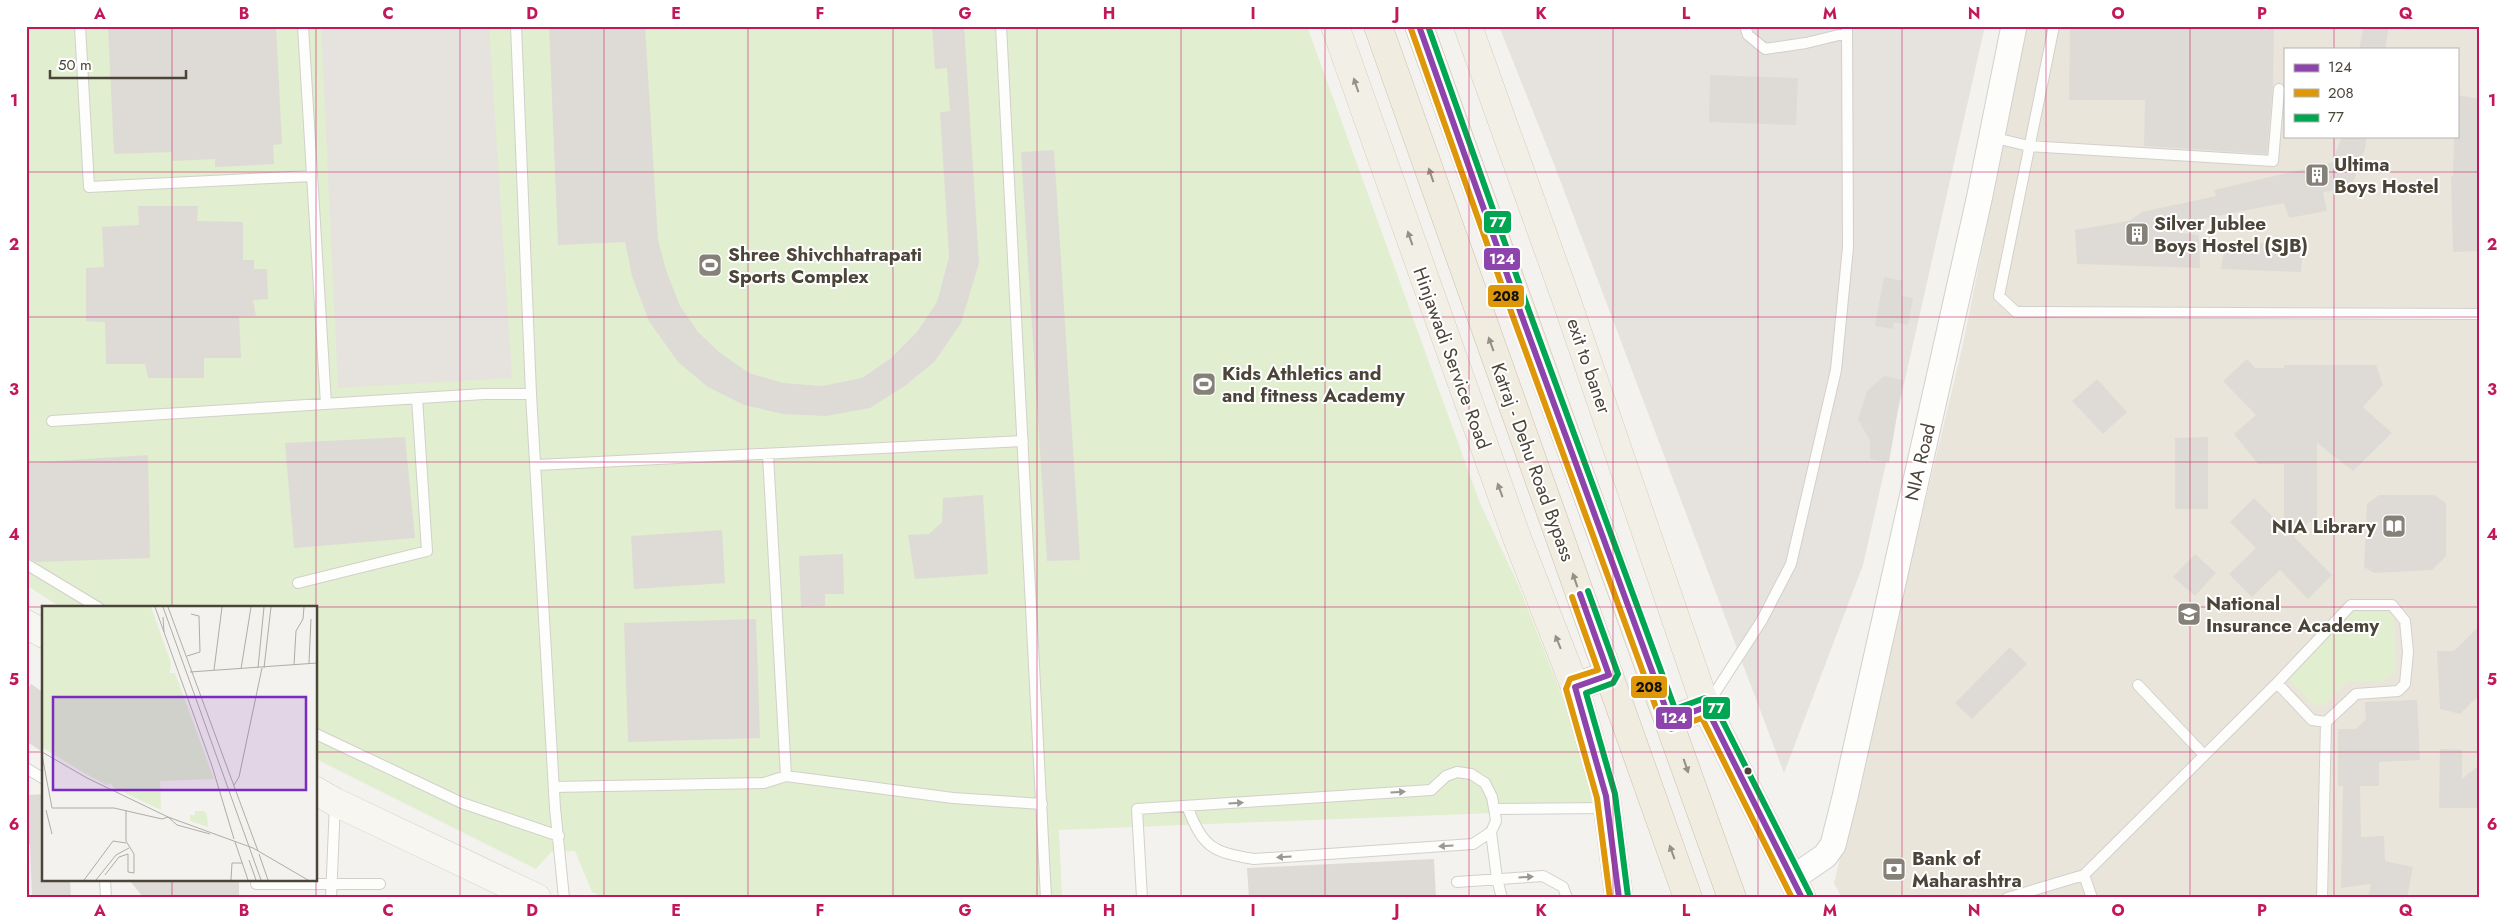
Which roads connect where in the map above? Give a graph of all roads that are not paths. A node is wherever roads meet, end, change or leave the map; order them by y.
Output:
1 (80, 26) edge
2 (303, 26) edge
3 (516, 26) edge
4 (1001, 26) edge
5 (1335, 26) edge
6 (1378, 26) edge
7 (1419, 26) edge
8 (1468, 26) edge
9 (1745, 26) edge
10 (2014, 26) edge
11 (2054, 26) edge
12 (1847, 29) edge
13 (2279, 89) dead end
14 (1990, 137) junction
15 (2029, 146) junction
16 (312, 176) junction
17 (2480, 314) edge
18 (531, 394) junction
19 (417, 398) junction
20 (326, 404) junction
21 (52, 422) dead end
22 (1023, 441) junction
23 (768, 455) junction
24 (537, 466) junction
25 (26, 564) edge
26 (298, 583) dead end
27 (96, 606) edge
28 (26, 624) edge
29 (42, 633) edge
30 (1609, 675) junction
31 (2278, 683) junction
32 (2138, 685) dead end
33 (1576, 687) junction
34 (1706, 707) junction
35 (1670, 720) junction
36 (2326, 722) junction
37 (318, 735) edge
38 (2204, 755) junction
39 (26, 768) edge
40 (786, 776) junction
41 (42, 778) edge
42 (554, 787) junction
43 (325, 797) edge
44 (1042, 804) junction
45 (1187, 806) junction
46 (1607, 808) junction
47 (1494, 809) junction
48 (1492, 832) junction
49 (559, 836) junction
50 (2084, 874) junction
51 (1497, 879) junction
52 (105, 882) edge
53 (1457, 882) dead end
54 (256, 884) dead end
55 (331, 884) junction
56 (380, 884) dead end
57 (1797, 888) edge
58 (106, 898) edge
59 (331, 898) edge
60 (537, 898) edge
61 (564, 898) edge
62 (1046, 898) edge
63 (1142, 898) edge
64 (1502, 898) edge
65 (1567, 898) edge
66 (1619, 898) edge
67 (1688, 898) edge
68 (1732, 898) edge
69 (2007, 898) edge
70 (2092, 898) edge
71 (2322, 898) edge

1 - 16 lane
2 - 16 lane
3 - 18 lane
4 - 22 lane
33 -> 5 main road, Hinjawadi Service Road
30 -> 6 highway, Katraj - Dehu Road Bypass
7 - 35 highway, Katraj - Dehu Road Bypass
8 - 34 main road, exit to baner
9 - 12 lane
10 - 14 street, NIA Road
11 - 15 lane
12 - 34 lane
13 - 15 lane
14 - 15 lane
14 - 57 street, NIA Road
15 - 17 lane
16 - 20 lane
18 - 19 lane
18 - 24 lane
19 - 20 lane
19 - 26 lane
20 - 21 lane
22 - 23 lane
22 - 44 lane
23 - 24 lane
23 - 40 lane
24 - 42 lane
25 - 27 lane
28 - 29 main road
30 - 33 highway
67 -> 30 highway, Katraj - Dehu Road Bypass
31 - 36 lane
31 - 36 lane
31 - 38 lane
32 - 38 lane
33 - 46 main road, Hinjawadi Service Road
34 - 35 main road
34 - 57 main road, exit to baner
35 -> 68 highway, Katraj - Dehu Road Bypass
36 - 71 lane
37 - 49 lane
38 - 50 lane
39 - 41 lane
40 - 42 lane
40 - 44 lane
42 - 49 lane
43 - 55 lane
43 - 60 main road
44 - 62 lane
45 -> 47 lane
48 -> 45 lane
45 - 63 lane
46 - 47 lane
46 - 66 main road, Hinjawadi Service Road
47 - 48 lane
48 - 51 lane
49 - 61 lane
50 - 69 lane
50 - 70 lane
51 - 53 lane
51 - 64 lane
51 -> 65 lane
52 - 58 lane
54 - 55 lane
55 - 56 lane
55 - 59 lane

